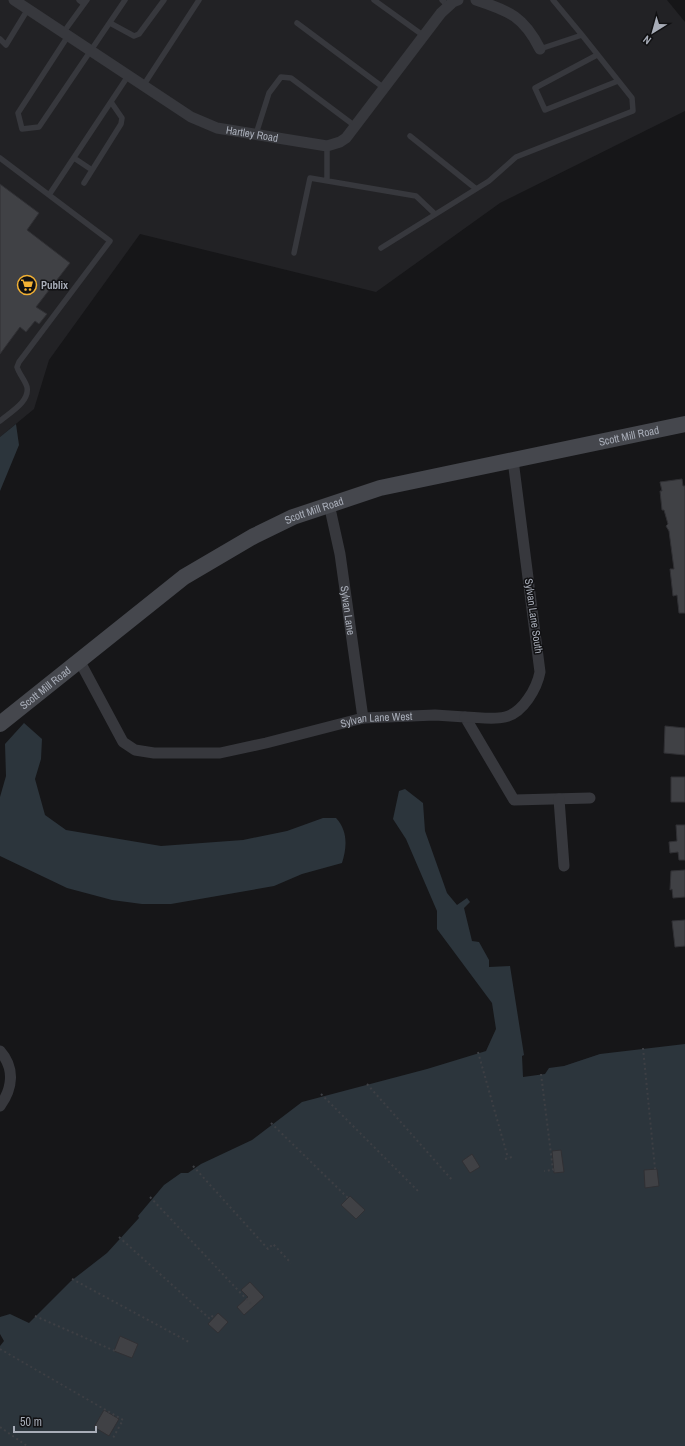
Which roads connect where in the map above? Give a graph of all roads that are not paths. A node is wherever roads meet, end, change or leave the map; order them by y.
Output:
1 (14, 0) edge
2 (125, 0) edge
3 (164, 0) edge
4 (199, 0) edge
5 (374, 0) edge
6 (476, 0) edge
7 (553, 0) edge
8 (83, 1) edge
9 (449, 2) edge
10 (28, 9) junction
11 (110, 23) junction
12 (298, 23) dead end
13 (66, 34) junction
14 (582, 35) junction
15 (424, 36) junction
16 (0, 39) edge
17 (540, 48) joint
18 (91, 51) junction
19 (597, 55) junction
20 (128, 76) junction
21 (618, 81) junction
22 (143, 86) junction
23 (384, 88) junction
24 (111, 102) junction
25 (355, 126) junction
26 (256, 134) junction
27 (410, 136) dead end
28 (327, 146) junction
29 (0, 158) edge
30 (74, 158) junction
31 (92, 170) junction
32 (327, 180) junction
33 (84, 183) dead end
34 (475, 188) junction
35 (49, 195) junction
36 (435, 214) junction
37 (381, 248) dead end
38 (294, 253) dead end
39 (0, 420) edge
40 (685, 424) edge
41 (513, 460) junction
42 (329, 504) junction
43 (79, 660) junction
44 (465, 717) junction
45 (363, 718) junction
46 (0, 724) edge
47 (590, 798) dead end
48 (559, 799) junction
49 (564, 866) dead end
50 (0, 1051) edge
51 (0, 1106) edge

1 - 10 street, Hartley Road
2 - 11 lane
3 - 11 lane
4 - 22 lane
5 - 15 lane
6 - 17 street
7 - 14 lane
8 - 13 lane
9 - 15 street
10 - 13 street, Hartley Road
10 - 16 lane
11 - 18 lane
12 - 23 lane
13 - 18 street, Hartley Road
13 - 18 lane
14 - 17 lane
14 - 19 lane
15 - 23 street
18 - 20 street, Hartley Road
19 - 21 lane
19 - 21 lane
20 - 22 street, Hartley Road
20 - 24 lane
21 - 34 lane
22 - 26 street, Hartley Road
23 - 25 street
24 - 30 lane
24 - 31 lane
25 - 26 lane
25 - 28 street
26 - 28 street, Hartley Road
27 - 34 lane
28 - 32 lane
29 - 35 lane
30 - 31 lane
30 - 35 lane
31 - 33 lane
32 - 36 lane
32 - 38 lane
34 - 36 lane
35 - 39 lane
36 - 37 lane
40 - 41 street, Scott Mill Road
41 - 42 street, Scott Mill Road
41 - 44 street, Sylvan Lane South
42 - 43 street, Scott Mill Road
42 - 45 street, Sylvan Lane
43 - 45 street, Sylvan Lane West
43 - 46 street, Scott Mill Road
44 - 45 street, Sylvan Lane West
44 - 48 street
47 - 48 street
48 - 49 street
50 - 51 street

